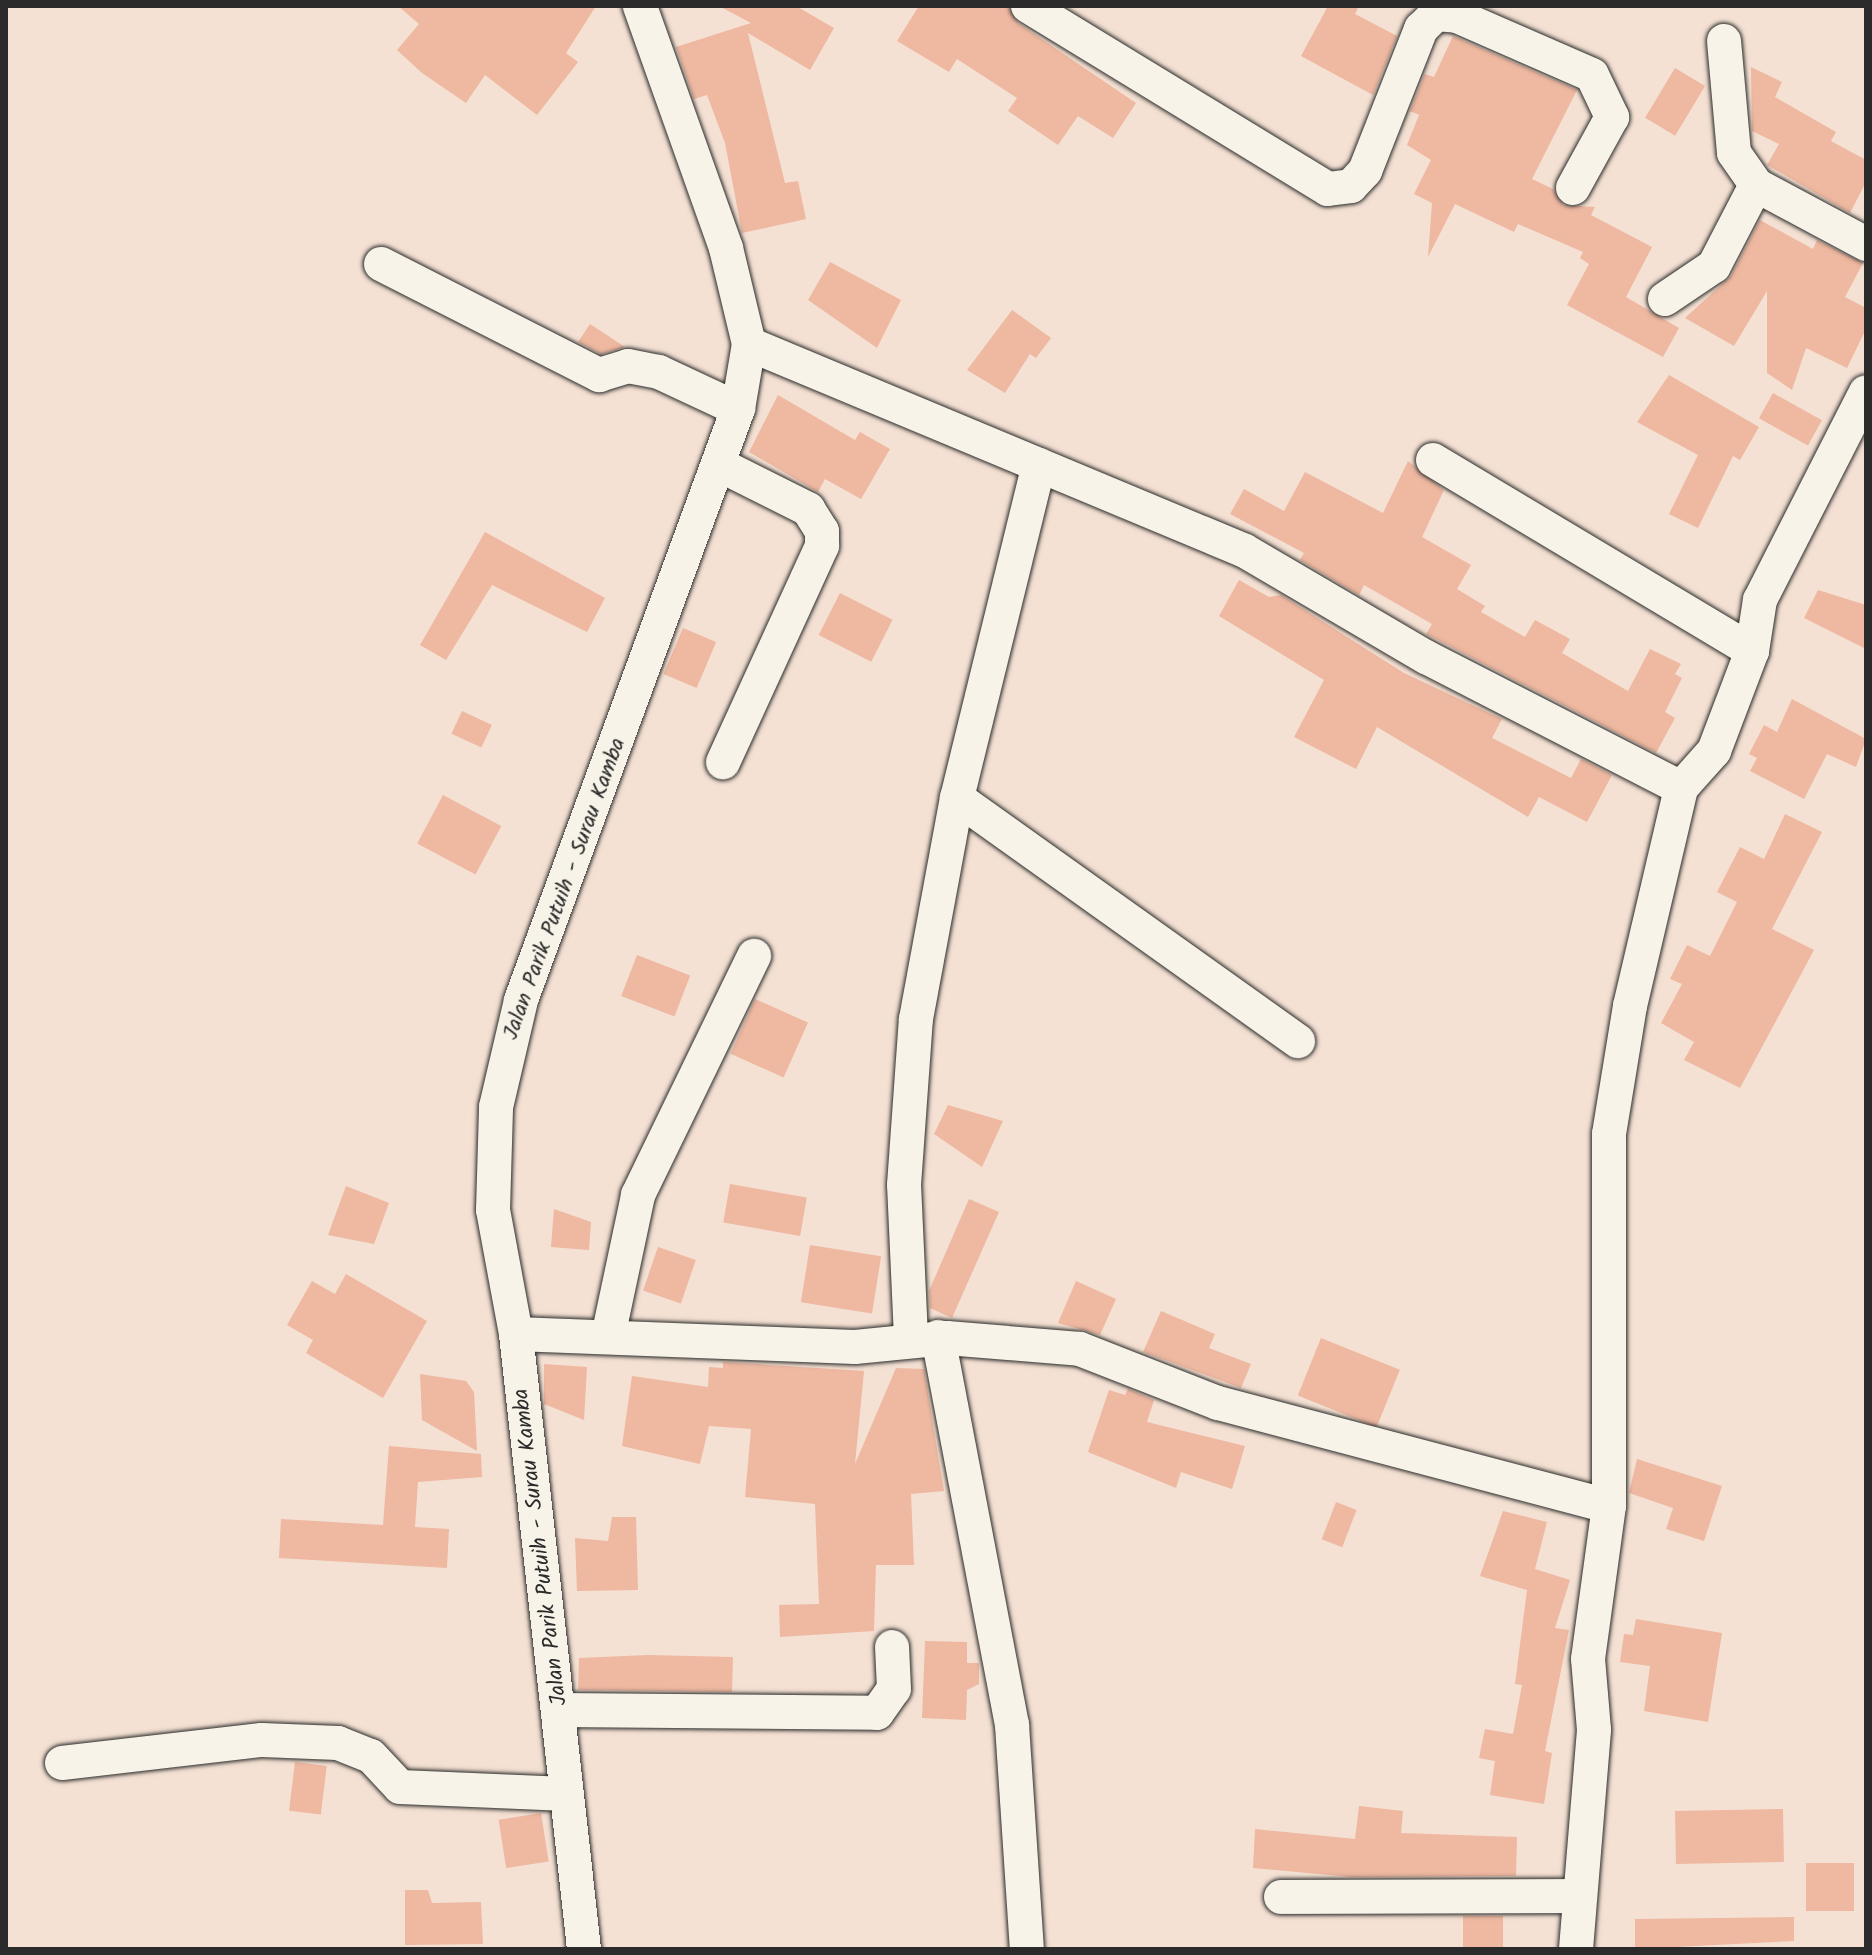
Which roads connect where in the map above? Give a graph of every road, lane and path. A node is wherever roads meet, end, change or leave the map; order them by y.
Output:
1 (640, 6) edge
2 (1028, 6) edge
3 (1724, 41) dead end
4 (1756, 185) junction
5 (1573, 188) dead end
6 (1866, 244) edge
7 (381, 264) dead end
8 (1665, 299) dead end
9 (749, 344) junction
10 (1866, 392) edge
11 (738, 409) junction
12 (1433, 460) dead end
13 (718, 464) junction
14 (1039, 465) junction
15 (1752, 651) junction
16 (723, 762) dead end
17 (1681, 788) junction
18 (957, 798) junction
19 (754, 956) dead end
20 (1298, 1041) dead end
21 (609, 1332) junction
22 (516, 1334) junction
23 (924, 1338) junction
24 (1609, 1506) junction
25 (892, 1647) dead end
26 (560, 1710) junction
27 (62, 1763) dead end
28 (567, 1794) junction
29 (1575, 1896) junction
30 (1281, 1897) dead end
31 (584, 1949) edge
32 (1027, 1949) edge
33 (1576, 1949) edge

1 - 9 street, Jalan Parik Putuih - Surau Kamba
2 - 5 street
3 - 4 street
4 - 6 street
4 - 8 street
7 - 11 street
9 - 11 street, Jalan Parik Putuih - Surau Kamba
9 - 14 street
10 - 15 street
11 - 13 street, Jalan Parik Putuih - Surau Kamba
12 - 15 street
13 - 16 street
13 - 22 street, Jalan Parik Putuih - Surau Kamba
14 - 17 street
14 - 18 street
15 - 17 street
17 - 24 street
18 - 20 street
18 - 23 street
19 - 21 street
21 - 22 street
21 - 23 street
22 - 26 street, Jalan Parik Putuih - Surau Kamba
23 - 24 street
23 - 32 street
24 - 29 street
25 - 26 street
26 - 28 street, Jalan Parik Putuih - Surau Kamba
27 - 28 street
28 - 31 street, Jalan Parik Putuih - Surau Kamba
29 - 30 street
29 - 33 street

